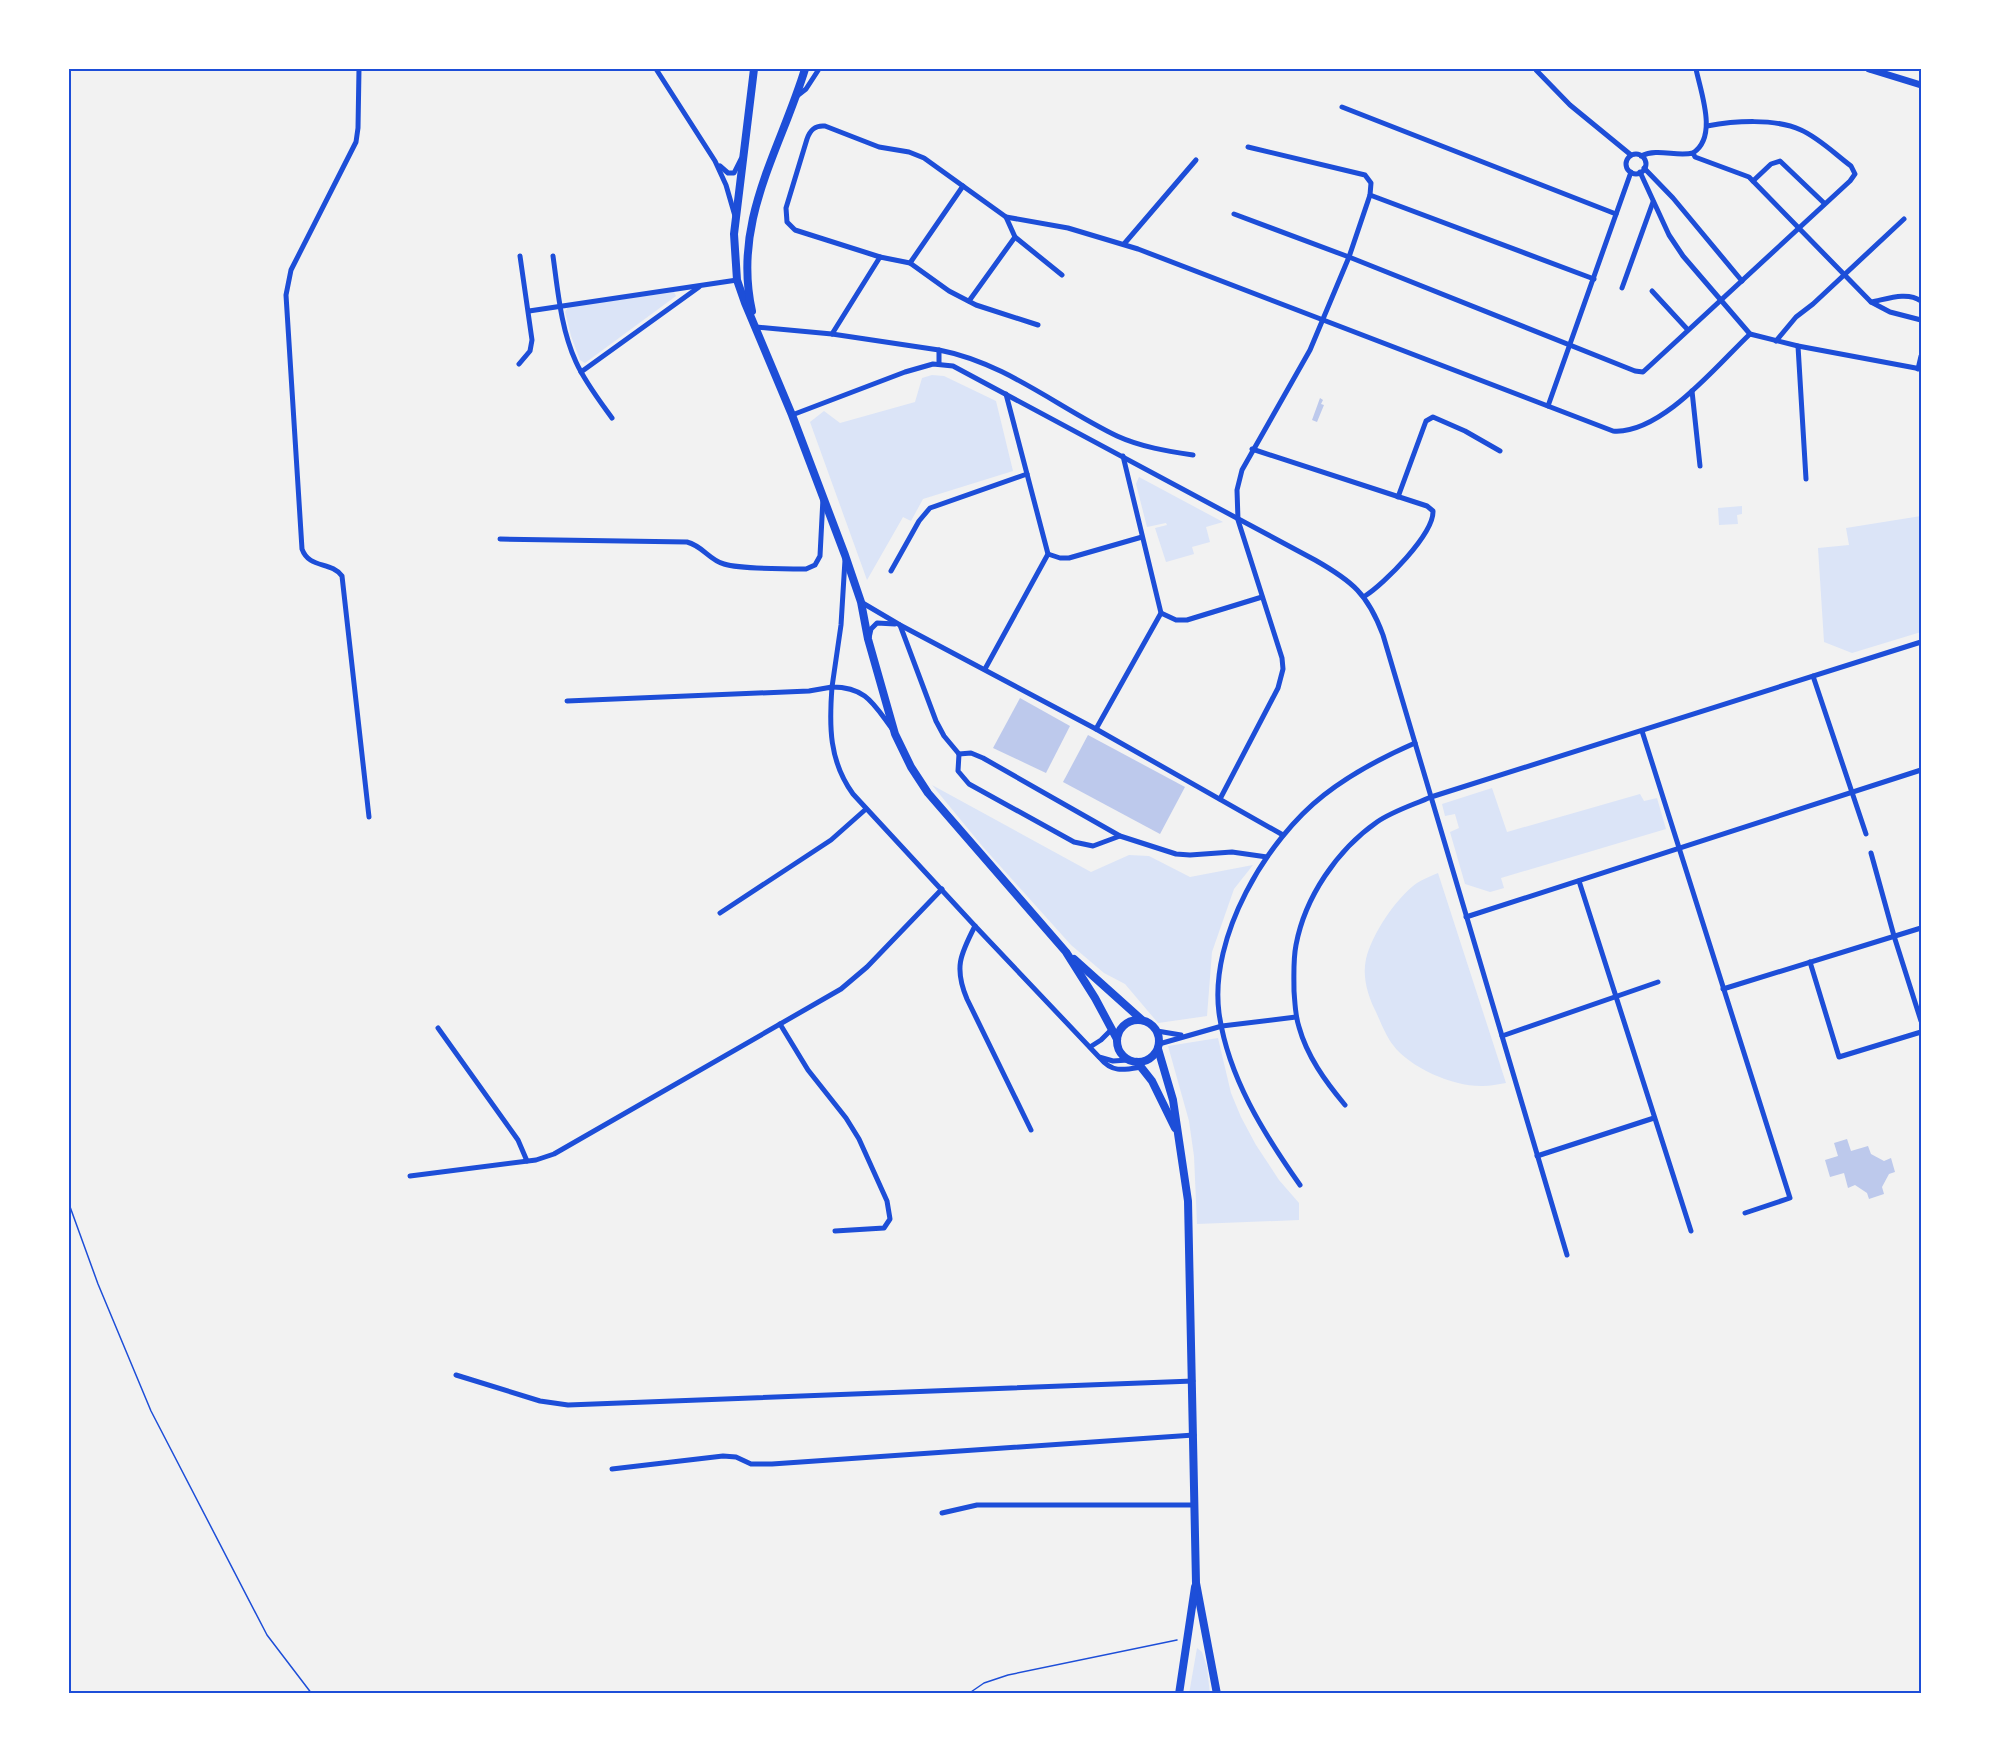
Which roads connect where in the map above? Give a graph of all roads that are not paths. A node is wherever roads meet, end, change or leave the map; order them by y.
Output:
1 (359, 69) edge
2 (656, 69) edge
3 (754, 69) edge
4 (805, 69) edge
5 (819, 69) edge
6 (1536, 69) edge
7 (1696, 69) edge
8 (1869, 69) edge
9 (1921, 85) edge
10 (796, 97) junction
11 (1342, 107) dead end
12 (1707, 126) junction
13 (1248, 147) dead end
14 (1693, 153) junction
15 (743, 155) junction
16 (1630, 155) junction
17 (1641, 156) junction
18 (1196, 159) dead end
19 (716, 161) junction
20 (1642, 170) junction
21 (1631, 172) junction
22 (1753, 181) junction
23 (963, 186) junction
24 (1370, 195) junction
25 (1653, 202) junction
26 (1824, 203) junction
27 (1234, 214) dead end
28 (1616, 214) junction
29 (1006, 217) junction
30 (1904, 219) dead end
31 (736, 220) junction
32 (1798, 228) junction
33 (1016, 237) junction
34 (1124, 244) junction
35 (520, 256) dead end
36 (553, 256) dead end
37 (880, 257) junction
38 (1349, 257) junction
39 (910, 263) junction
40 (1062, 275) dead end
41 (1844, 276) junction
42 (1594, 279) junction
43 (737, 280) junction
44 (1742, 281) junction
45 (701, 286) junction
46 (1622, 288) dead end
47 (1652, 291) dead end
48 (969, 301) junction
49 (1721, 301) junction
50 (1921, 301) edge
51 (1871, 302) junction
52 (560, 307) junction
53 (529, 312) junction
54 (1324, 320) junction
55 (1921, 320) edge
56 (1038, 325) dead end
57 (756, 327) junction
58 (1689, 330) junction
59 (832, 334) junction
60 (1750, 334) junction
61 (1776, 341) junction
62 (1570, 345) junction
63 (1798, 346) junction
64 (939, 350) junction
65 (1921, 356) edge
66 (939, 363) junction
67 (519, 364) dead end
68 (1920, 369) edge
69 (581, 372) junction
70 (1692, 391) junction
71 (1006, 394) junction
72 (1548, 406) junction
73 (792, 415) junction
74 (612, 418) dead end
75 (1252, 449) junction
76 (1500, 450) dead end
77 (1193, 455) dead end
78 (1123, 456) junction
79 (1700, 466) dead end
80 (1027, 474) junction
81 (1806, 479) dead end
82 (823, 494) junction
83 (1398, 497) junction
84 (1238, 520) junction
85 (1142, 537) junction
86 (500, 539) dead end
87 (1048, 554) junction
88 (845, 555) junction
89 (891, 571) dead end
90 (1365, 596) junction
91 (1262, 597) junction
92 (861, 602) junction
93 (1161, 613) junction
94 (900, 625) junction
95 (868, 639) junction
96 (1921, 642) edge
97 (985, 669) junction
98 (1813, 676) junction
99 (832, 687) junction
100 (567, 701) dead end
101 (1096, 729) junction
102 (1642, 731) junction
103 (896, 734) junction
104 (1415, 743) junction
105 (959, 754) junction
106 (1921, 770) edge
107 (1853, 792) junction
108 (1431, 797) junction
109 (1220, 799) junction
110 (866, 809) junction
111 (369, 817) dead end
112 (1866, 834) dead end
113 (1283, 835) junction
114 (1120, 837) junction
115 (1678, 849) junction
116 (1871, 853) dead end
117 (1267, 857) junction
118 (1579, 881) junction
119 (942, 889) junction
120 (720, 913) dead end
121 (1466, 918) junction
122 (975, 926) junction
123 (1921, 928) edge
124 (1894, 936) junction
125 (1066, 952) junction
126 (1810, 962) junction
127 (1658, 982) dead end
128 (1723, 989) junction
129 (1616, 998) junction
130 (1296, 1017) junction
131 (1142, 1020) junction
132 (1921, 1021) edge
133 (780, 1024) junction
134 (1222, 1026) junction
135 (438, 1028) dead end
136 (1112, 1029) junction
137 (1156, 1031) junction
138 (1921, 1032) edge
139 (1186, 1035) junction
140 (1502, 1036) junction
141 (1117, 1039) junction
142 (1158, 1046) junction
143 (1089, 1047) junction
144 (1099, 1057) junction
145 (1128, 1060) junction
146 (1139, 1065) junction
147 (1345, 1105) dead end
148 (1654, 1118) junction
149 (1031, 1130) dead end
150 (1179, 1135) junction
151 (1537, 1156) junction
152 (528, 1161) junction
153 (410, 1176) dead end
154 (1300, 1185) dead end
155 (1745, 1213) dead end
156 (835, 1231) dead end
157 (1691, 1231) dead end
158 (1567, 1255) dead end
159 (456, 1375) dead end
160 (1193, 1381) junction
161 (1194, 1435) junction
162 (612, 1469) dead end
163 (1195, 1505) junction
164 (942, 1513) dead end
165 (1196, 1583) junction
166 (1179, 1694) edge
167 (1217, 1694) edge

1 - 111 street
2 - 19 street
3 - 15 main road
4 - 10 main road
5 - 10 street
6 - 16 street
7 - 12 street
8 - 9 street
10 - 57 main road
11 - 28 street
12 - 14 street
12 - 26 street
13 - 24 street
14 - 17 street
14 - 22 street
15 - 19 street
15 - 31 main road
16 - 17 street
16 - 21 street
17 - 20 street
18 - 34 street
19 - 31 street
20 - 21 street
20 - 25 street
20 - 44 street
21 - 28 street
22 - 26 street
22 - 32 street
23 - 29 street
23 - 37 street
23 - 39 street
24 - 38 street
24 - 42 street
25 - 46 street
25 - 49 street
26 - 32 street
27 - 38 street
28 - 42 street
29 - 33 street
29 - 34 street
30 - 41 street
31 - 43 main road
32 - 41 street
32 - 44 street
33 - 40 street
33 - 48 street
34 - 54 street
35 - 53 street
36 - 52 street
37 - 39 street
37 - 59 street
38 - 54 street
38 - 62 street
39 - 48 street
41 - 51 street
41 - 61 street
42 - 62 street
43 - 45 street
43 - 57 main road
44 - 49 street
45 - 52 street
45 - 69 street
47 - 58 street
48 - 56 street
49 - 58 street
49 - 60 street
50 - 51 street
51 - 55 street
52 - 53 street
52 - 69 street
53 - 67 street
54 - 72 street
54 - 75 street
57 - 59 street
57 - 73 main road
58 - 62 street
59 - 64 street
60 - 61 street
60 - 70 street
61 - 63 street
62 - 72 street
63 - 68 street
63 - 81 street
64 - 66 street
64 - 77 street
65 - 68 street
66 - 71 street
66 - 73 street
69 - 74 street
70 - 72 street
70 - 79 street
71 - 78 street
71 - 80 street
73 - 82 main road
75 - 83 street
75 - 84 street
76 - 83 street
78 - 84 street
78 - 85 street
80 - 87 street
80 - 89 street
82 - 86 street
82 - 88 main road
83 - 90 street
84 - 90 street
84 - 91 street
85 - 87 street
85 - 93 street
87 - 97 street
88 - 92 main road
88 - 99 street
90 - 104 street
91 - 93 street
91 - 109 street
92 - 94 street
92 - 95 main road
93 - 101 street
94 - 95 street
94 - 97 street
94 - 105 street
95 - 103 main road
96 - 98 street
97 - 101 street
98 - 102 street
98 - 107 street
99 - 100 street
99 - 103 street
99 - 110 street
101 - 109 street
102 - 108 street
102 - 115 street
103 - 125 main road
104 - 108 street
104 - 113 street
105 - 114 street
105 - 114 street
106 - 107 street
107 - 112 street
107 - 115 street
108 - 121 street
108 - 130 street
109 - 113 street
110 - 119 street
110 - 120 street
113 - 117 street
114 - 117 street
115 - 118 street
115 - 128 street
116 - 124 street
117 - 134 street
118 - 121 street
118 - 129 street
119 - 122 street
119 - 133 street
121 - 140 street
122 - 143 street
122 - 149 street
123 - 124 street
124 - 126 street
124 - 132 street
125 - 131 main road
125 - 136 main road
126 - 128 street
126 - 138 street
127 - 129 street
128 - 155 street
129 - 140 street
129 - 148 street
130 - 134 street
130 - 147 street
131 - 137 main road
131 - 141 main road
133 - 152 street
133 - 156 street
134 - 139 street
134 - 154 street
135 - 152 street
136 - 141 main road
136 - 143 street
137 - 139 street
137 - 142 main road
139 - 142 street
140 - 151 street
141 - 145 main road
142 - 146 main road
142 - 150 main road
143 - 144 street
144 - 145 street
144 - 146 street
145 - 146 main road
146 - 150 main road
148 - 151 street
148 - 157 street
150 - 160 main road
151 - 158 street
152 - 153 street
159 - 160 street
160 - 161 main road
161 - 162 street
161 - 163 main road
163 - 164 street
163 - 165 main road
165 - 166 main road
165 - 167 main road

